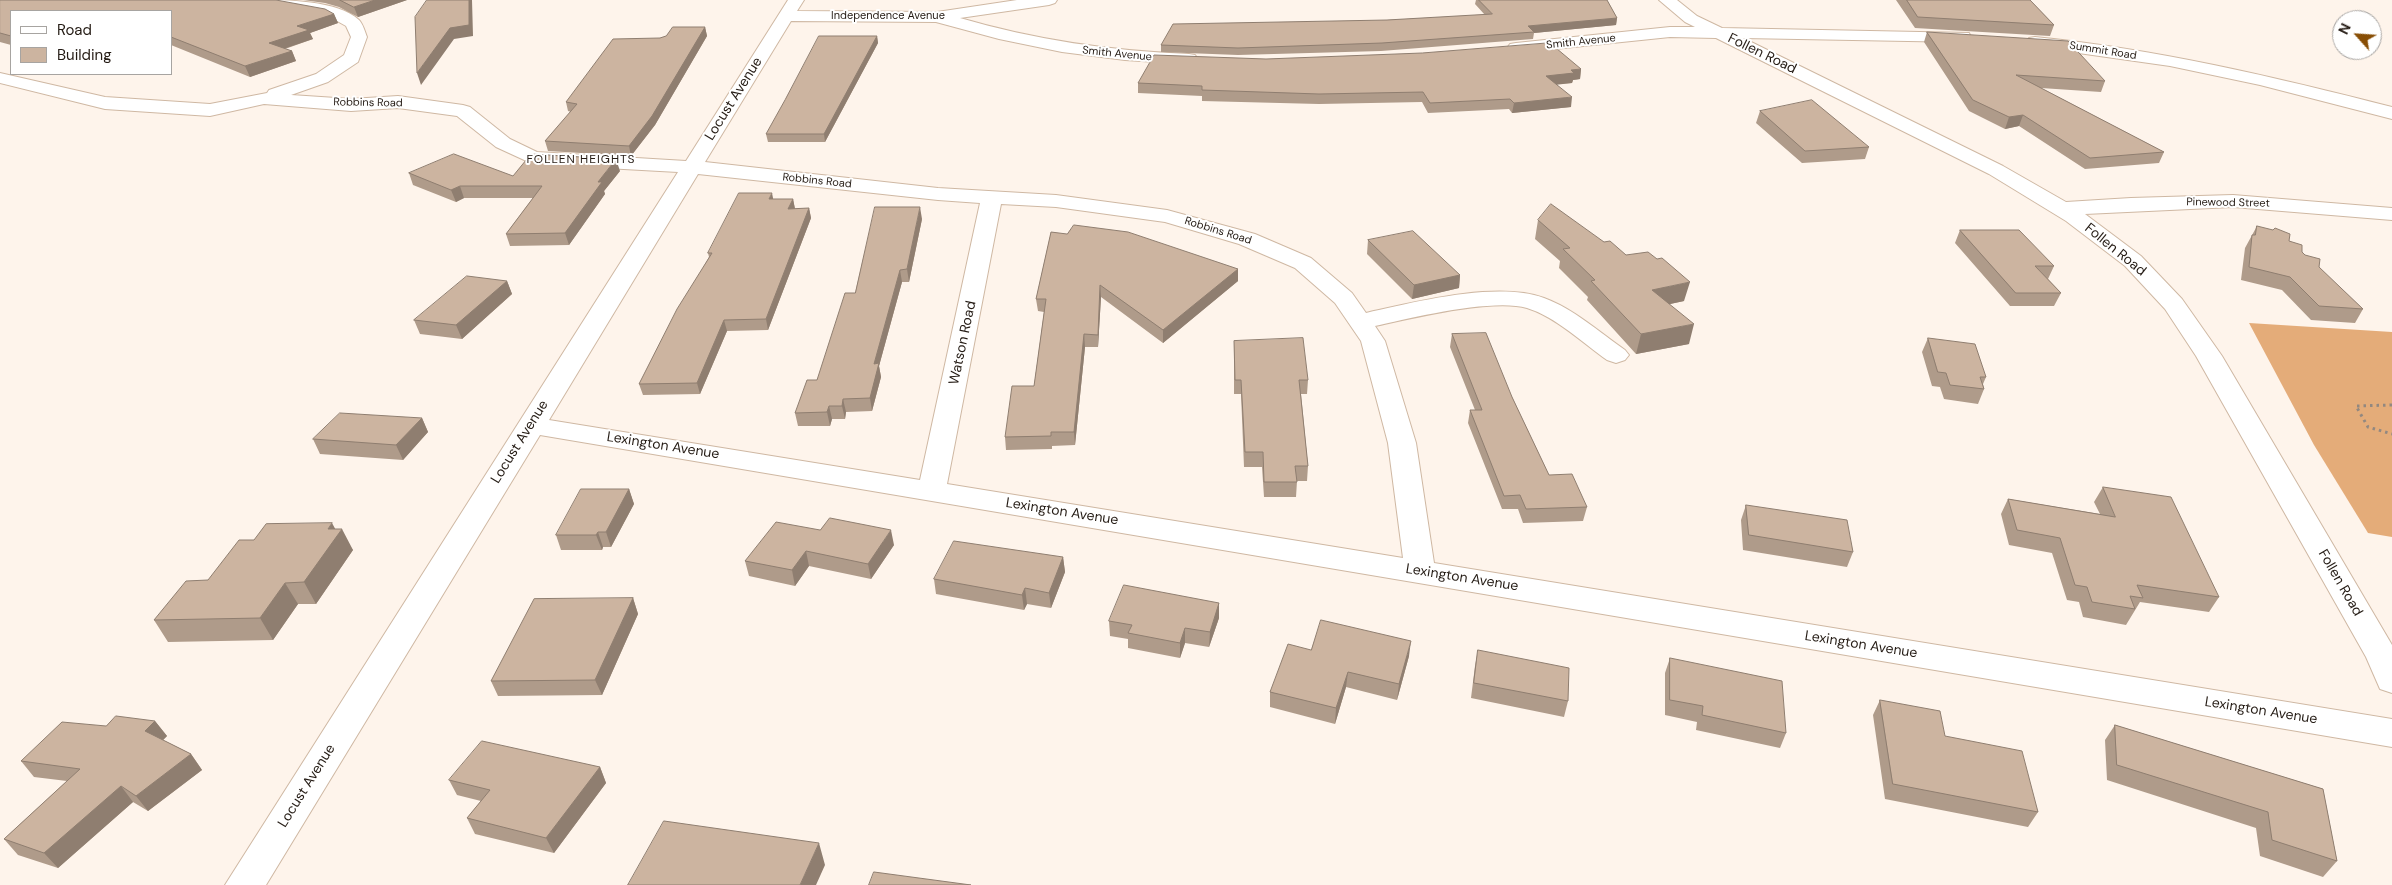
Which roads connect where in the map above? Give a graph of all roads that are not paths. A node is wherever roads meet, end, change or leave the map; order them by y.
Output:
1 (266, 0) edge
2 (1049, 0) edge
3 (1667, 0) edge
4 (791, 8) edge
5 (937, 17) junction
6 (1719, 32) junction
7 (1981, 38) edge
8 (2017, 41) edge
9 (1497, 50) edge
10 (1207, 60) edge
11 (0, 78) edge
12 (264, 98) junction
13 (2392, 113) edge
14 (692, 167) junction
15 (992, 197) junction
16 (2063, 210) junction
17 (2392, 214) edge
18 (1360, 322) junction
19 (1616, 355) dead end
20 (532, 424) junction
21 (932, 490) junction
22 (1420, 571) junction
23 (2392, 680) edge
24 (2392, 733) edge
25 (245, 885) edge

1 - 12 street
2 - 5 street, Independence Avenue
3 - 6 street, Follen Road
4 - 5 street, Independence Avenue
4 - 14 street, Locust Avenue
5 - 10 street, Smith Avenue
6 - 7 street
6 - 9 street, Smith Avenue
6 - 16 street, Follen Road
8 - 13 street, Summit Road
11 - 12 street, Robbins Road
12 - 14 street, Robbins Road
14 - 15 street, Robbins Road
14 - 20 street, Locust Avenue
15 - 18 street, Robbins Road
15 - 21 street, Watson Road
16 - 17 street, Pinewood Street
16 - 23 street, Follen Road
18 - 19 street
18 - 22 street, Robbins Road
20 - 21 street, Lexington Avenue
20 - 25 street, Locust Avenue
21 - 22 street, Lexington Avenue
22 - 24 street, Lexington Avenue

